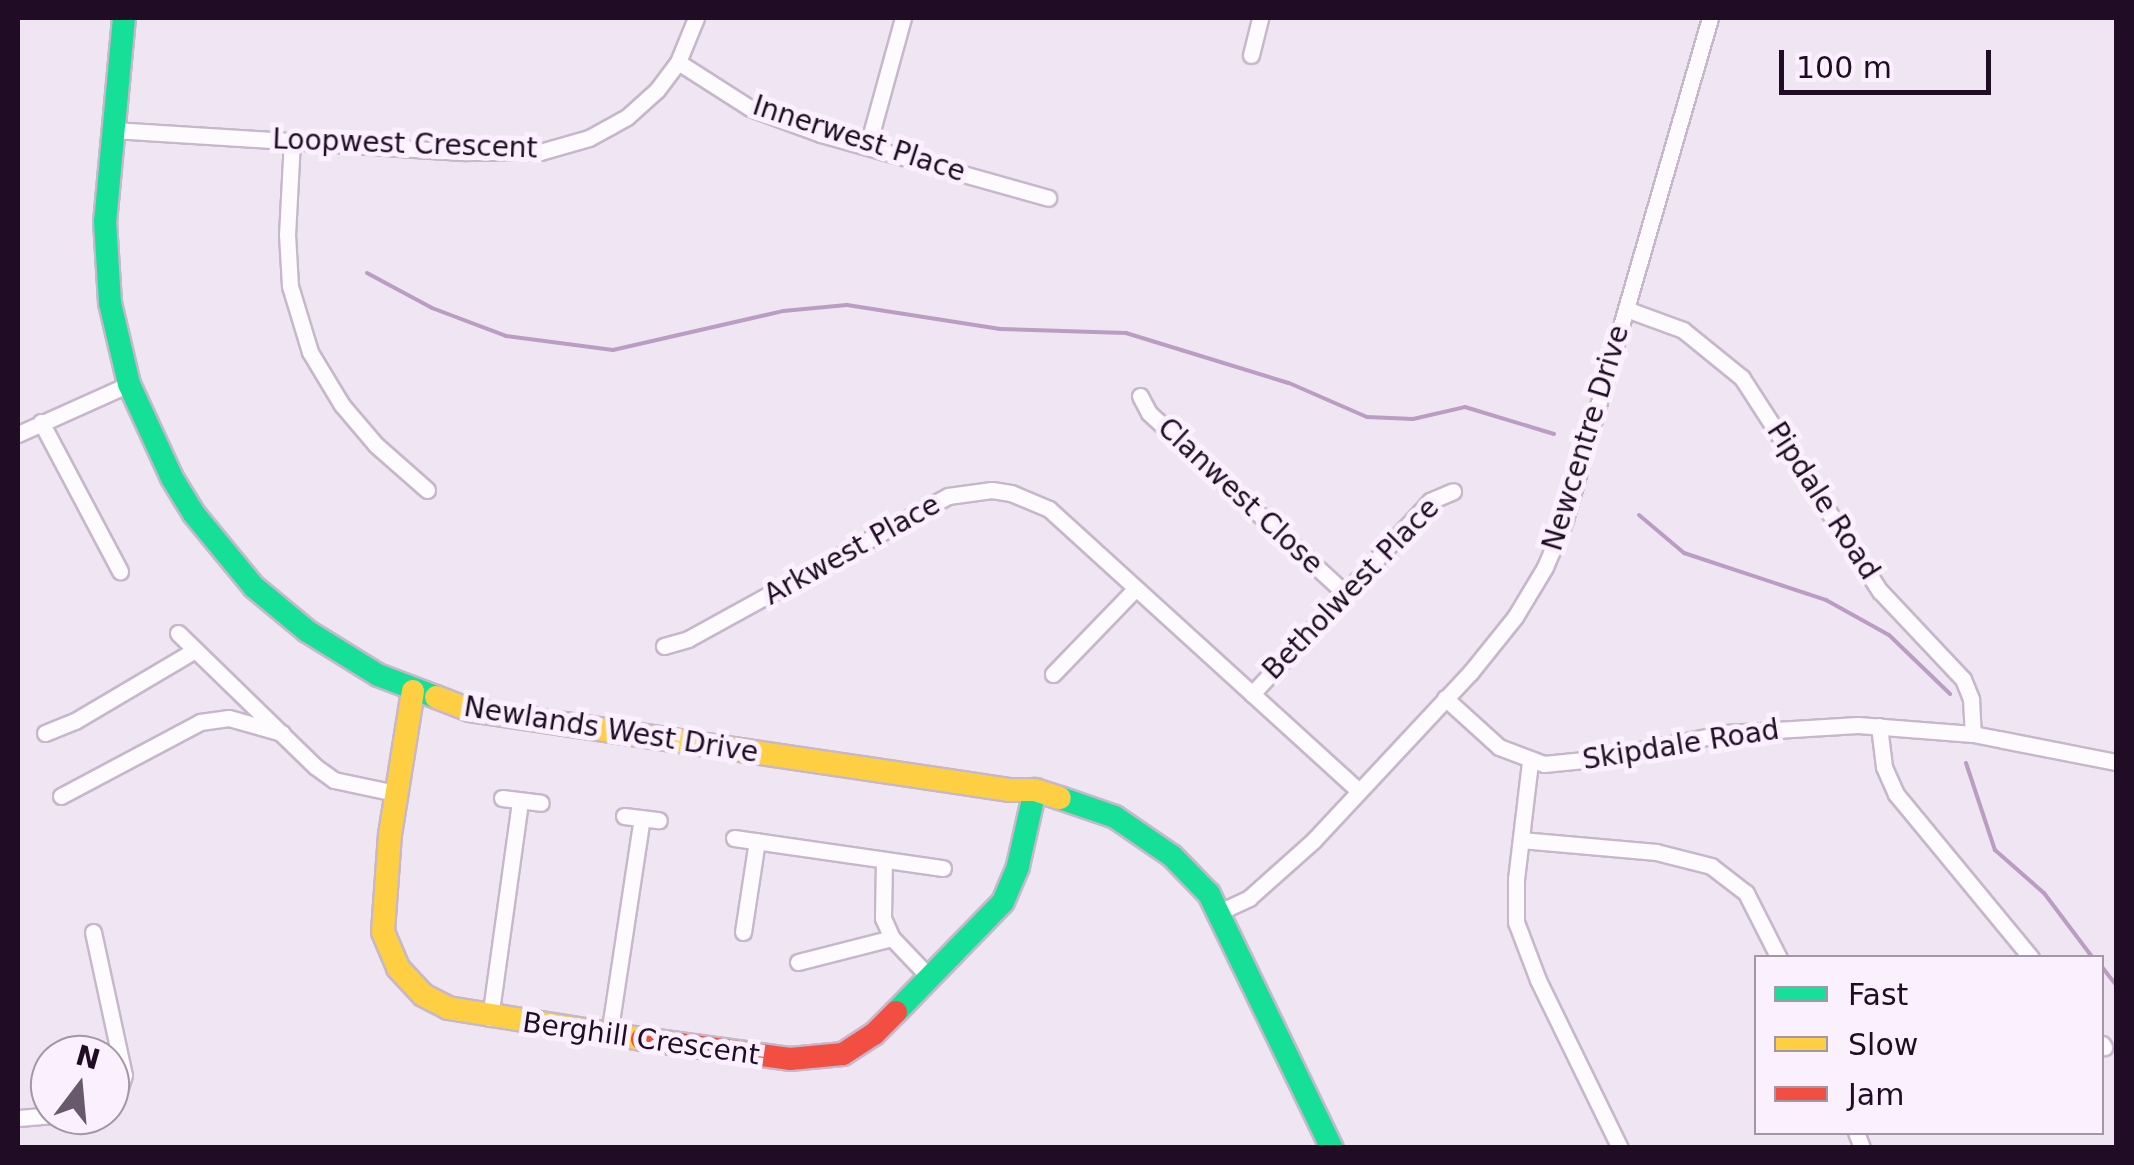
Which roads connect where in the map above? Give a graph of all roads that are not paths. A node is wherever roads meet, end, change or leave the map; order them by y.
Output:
1 (124, 18) edge
2 (696, 18) edge
3 (903, 18) edge
4 (1260, 18) edge
5 (1710, 18) edge
6 (1251, 55) dead end
7 (678, 62) junction
8 (112, 130) junction
9 (292, 140) junction
10 (868, 145) junction
11 (1048, 198) dead end
12 (1626, 309) junction
13 (129, 384) junction
14 (1140, 396) dead end
15 (40, 422) junction
16 (18, 434) edge
17 (427, 490) dead end
18 (1453, 491) dead end
19 (120, 571) dead end
20 (1134, 589) junction
21 (1346, 593) junction
22 (178, 633) dead end
23 (664, 646) dead end
24 (195, 650) junction
25 (1053, 674) dead end
26 (413, 691) junction
27 (1252, 694) junction
28 (1445, 698) junction
29 (1878, 726) junction
30 (45, 733) dead end
31 (282, 733) junction
32 (1972, 734) junction
33 (1530, 762) junction
34 (2116, 762) edge
35 (1359, 791) junction
36 (395, 792) junction
37 (1034, 795) junction
38 (61, 796) dead end
39 (502, 798) dead end
40 (520, 800) junction
41 (541, 803) dead end
42 (624, 816) dead end
43 (642, 818) junction
44 (659, 820) dead end
45 (734, 838) dead end
46 (1522, 840) junction
47 (757, 841) junction
48 (884, 860) junction
49 (943, 868) dead end
50 (1215, 914) junction
51 (93, 932) dead end
52 (744, 932) dead end
53 (892, 938) junction
54 (1777, 955) edge
55 (2029, 955) edge
56 (798, 962) dead end
57 (931, 980) junction
58 (490, 1018) junction
59 (115, 1035) edge
60 (609, 1035) junction
61 (1332, 1148) edge
62 (1620, 1148) edge

1 - 8 street, Newlands West Drive
2 - 7 street, Loopwest Crescent
3 - 10 street
4 - 6 street
5 - 12 street, Newcentre Drive
7 - 9 street, Loopwest Crescent
7 - 10 street, Innerwest Place
8 - 9 street, Loopwest Crescent
8 - 13 street, Newlands West Drive
9 - 17 street
10 - 11 street, Innerwest Place
12 - 28 street, Newcentre Drive
12 - 32 street, Pipdale Road
13 - 15 street
13 - 26 street, Newlands West Drive
14 - 21 street, Clanwest Close
15 - 16 street
15 - 19 street
18 - 21 street, Betholwest Place
20 - 23 street, Arkwest Place
20 - 25 street
20 - 27 street, Arkwest Place
21 - 27 street, Betholwest Place
22 - 24 street
24 - 30 street
24 - 31 street
26 - 36 street, Berghill Crescent
26 - 37 street, Newlands West Drive
27 - 35 street, Arkwest Place
28 - 33 street
28 - 35 street, Newcentre Drive
29 - 32 street, Skipdale Road
29 - 33 street, Skipdale Road
29 - 55 street
31 - 36 street
31 - 38 street
32 - 34 street, Skipdale Road
33 - 46 street
35 - 50 street, Newcentre Drive
36 - 58 street, Berghill Crescent
37 - 50 street, Newlands West Drive
37 - 57 street, Berghill Crescent
39 - 40 street
40 - 41 street
40 - 58 street
42 - 43 street
43 - 44 street
43 - 60 street
45 - 47 street
46 - 54 street
46 - 62 street
47 - 48 street
47 - 52 street
48 - 49 street
48 - 53 street
50 - 61 street, Newlands West Drive
51 - 59 street
53 - 56 street
53 - 57 street
57 - 60 street, Berghill Crescent
58 - 60 street, Berghill Crescent

